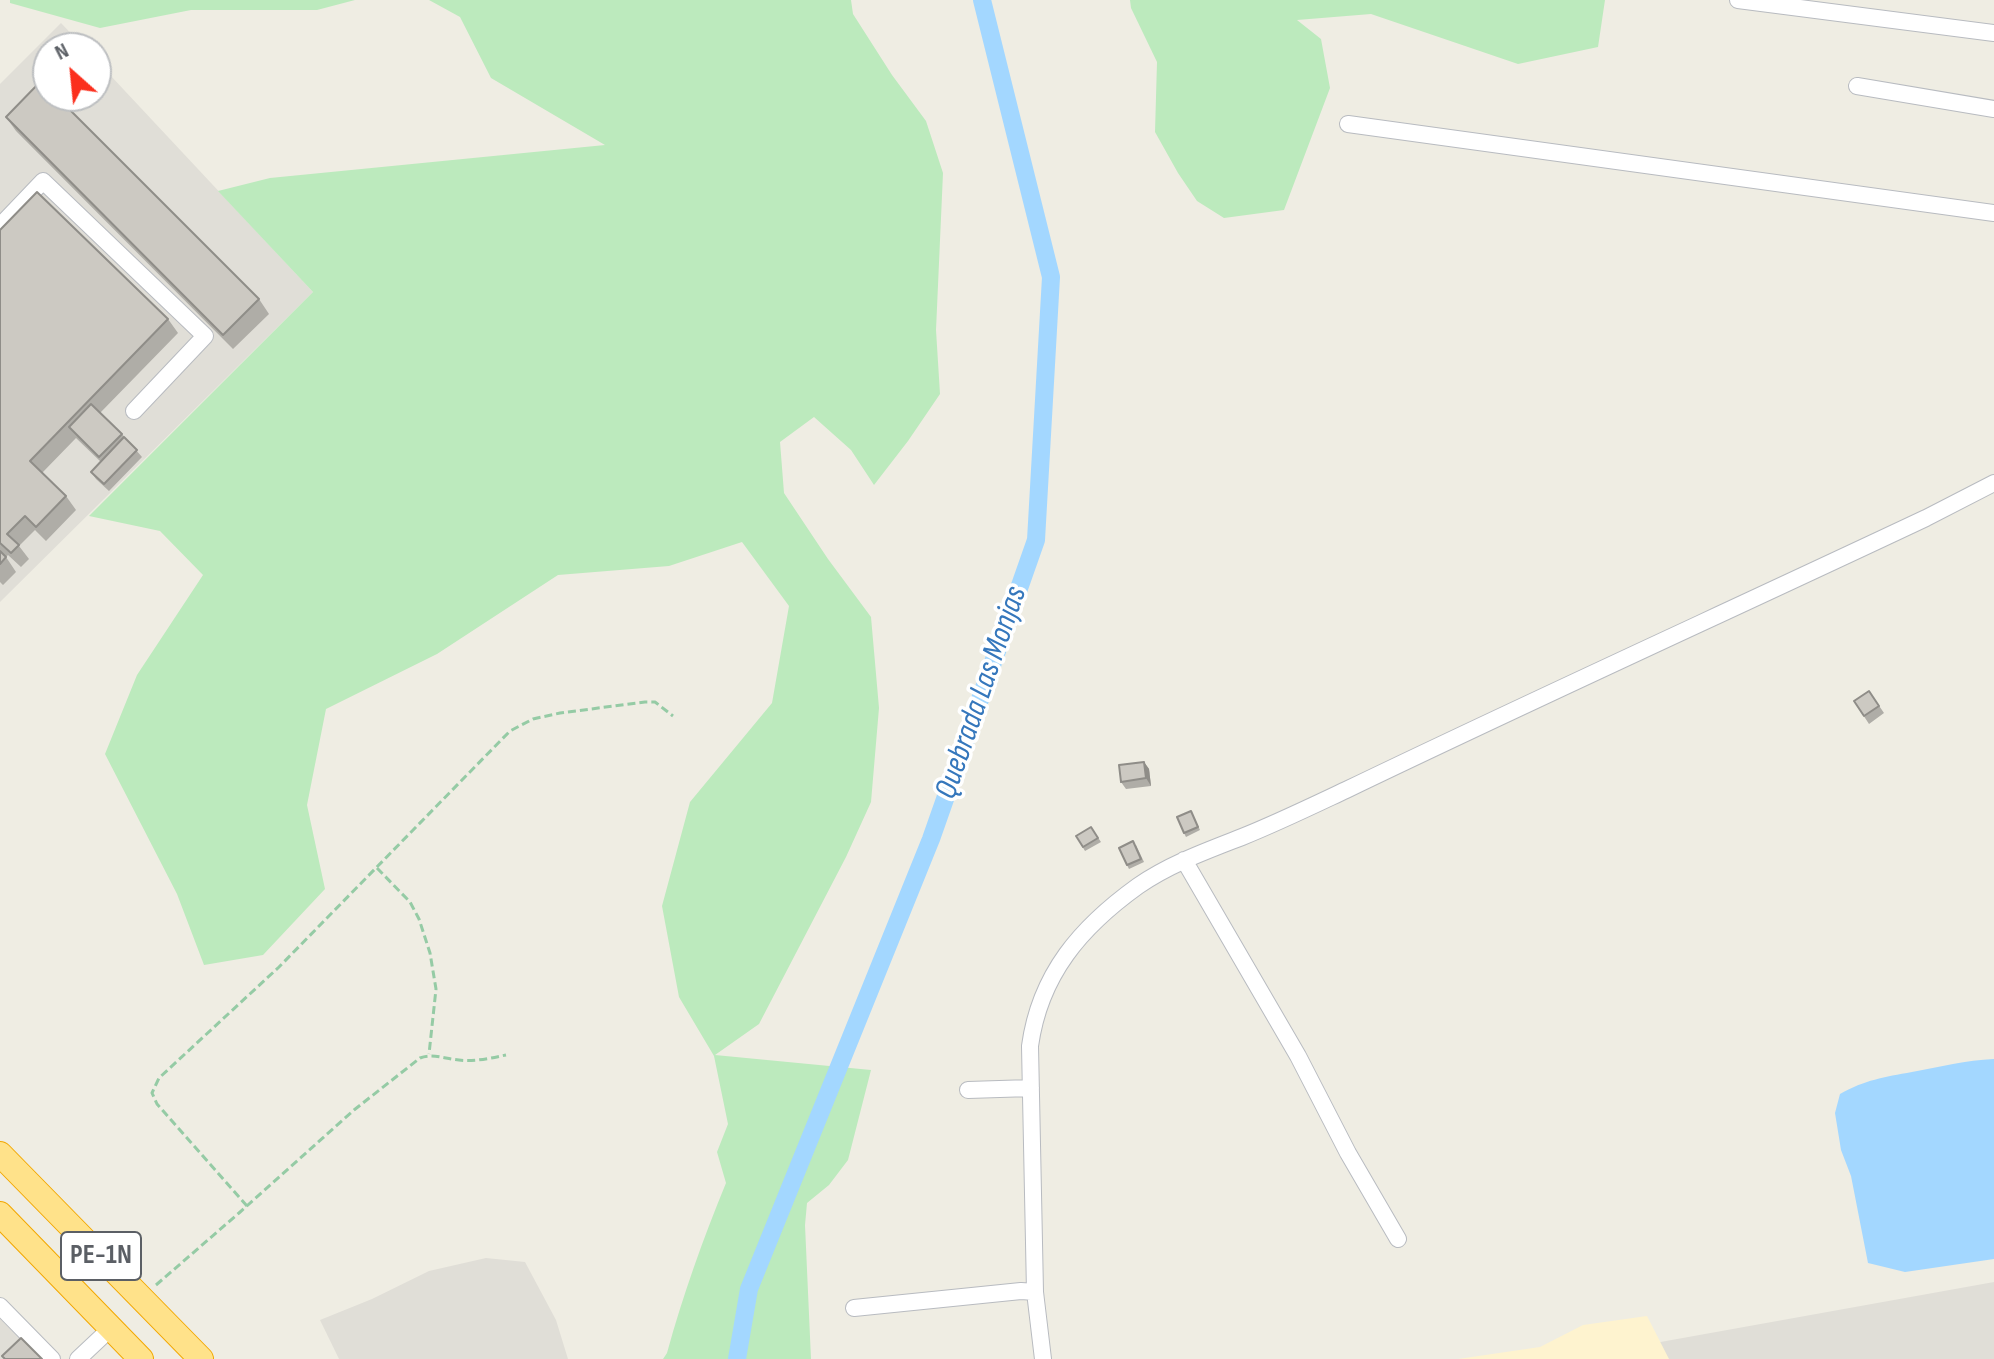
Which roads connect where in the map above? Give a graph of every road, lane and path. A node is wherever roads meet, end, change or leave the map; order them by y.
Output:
1 (1738, 0) edge
2 (1994, 33) edge
3 (1857, 86) dead end
4 (1994, 109) edge
5 (1348, 124) dead end
6 (1994, 213) edge
7 (0, 226) edge
8 (134, 411) dead end
9 (1994, 483) edge
10 (673, 716) dead end
11 (1184, 860) junction
12 (377, 868) junction
13 (429, 1054) junction
14 (506, 1055) dead end
15 (1031, 1088) junction
16 (968, 1090) dead end
17 (0, 1154) edge
18 (247, 1206) junction
19 (0, 1214) edge
20 (1398, 1239) dead end
21 (1035, 1292) junction
22 (141, 1298) junction
23 (0, 1306) edge
24 (854, 1308) dead end
25 (111, 1328) junction
26 (52, 1359) edge
27 (78, 1359) edge
28 (141, 1359) edge
29 (201, 1359) edge
30 (1043, 1359) edge

1 - 2 street
3 - 4 street
5 - 6 street
7 - 8 street
9 - 11 street
10 - 12 path
11 - 15 street
11 - 20 street
12 - 13 path
12 - 18 path
13 - 14 path
13 - 18 path
15 - 16 street
15 - 21 street
17 - 22 highway, PE-1N
18 - 22 path
19 - 25 highway, PE-1N
21 - 24 street
21 - 30 street
22 - 29 highway, PE-1N
23 - 26 street
25 - 27 street
25 - 28 highway, PE-1N

